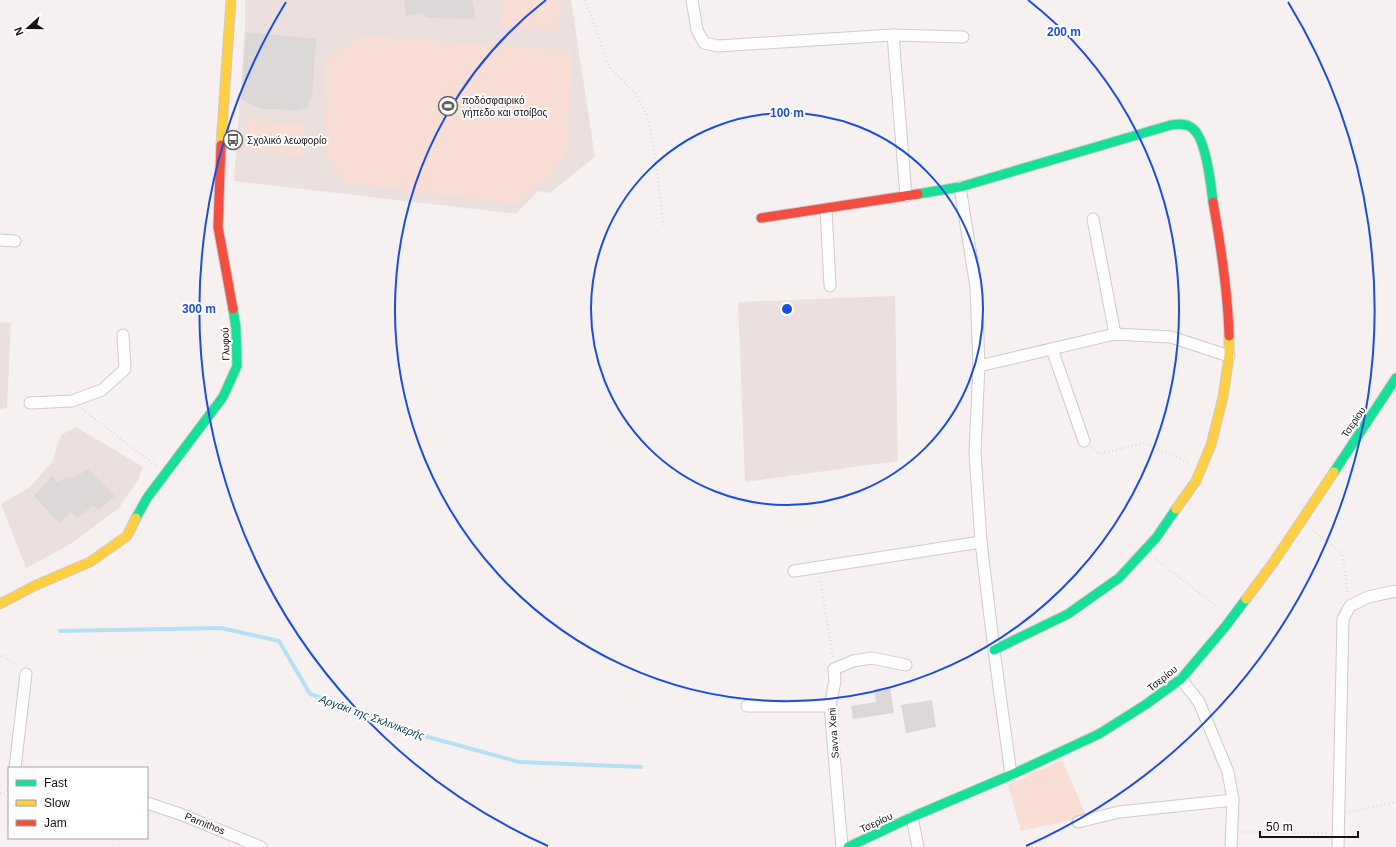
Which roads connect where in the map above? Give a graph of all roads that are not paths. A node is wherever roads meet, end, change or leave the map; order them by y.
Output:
1 (231, 0) edge
2 (692, 0) edge
3 (894, 35) junction
4 (963, 37) dead end
5 (960, 187) junction
6 (906, 196) junction
7 (826, 209) junction
8 (761, 218) dead end
9 (1093, 219) dead end
10 (0, 240) edge
11 (15, 241) dead end
12 (830, 286) dead end
13 (1115, 334) junction
14 (123, 335) dead end
15 (1052, 348) junction
16 (1229, 356) junction
17 (979, 366) junction
18 (1396, 378) edge
19 (30, 403) dead end
20 (1084, 440) road end
21 (981, 542) junction
22 (794, 571) dead end
23 (1396, 591) edge
24 (0, 604) edge
25 (994, 650) junction
26 (906, 665) dead end
27 (26, 674) road end
28 (1181, 679) junction
29 (747, 706) dead end
30 (830, 706) junction
31 (14, 767) edge
32 (1011, 775) junction
33 (1233, 800) junction
34 (148, 803) edge
35 (912, 817) junction
36 (1078, 822) dead end
37 (261, 847) edge
38 (842, 847) edge
39 (848, 847) edge
40 (918, 847) edge
41 (1231, 847) edge
42 (1338, 847) edge

1 - 24 street, Γλυφού
2 - 3 street
3 - 4 street
3 - 6 street
5 - 6 street
5 - 16 street
5 - 17 street
6 - 7 street
7 - 8 street
7 - 12 street
9 - 13 street
10 - 11 street
13 - 15 street
13 - 16 street
14 - 19 street
15 - 17 street
15 - 20 street
16 - 25 street
17 - 21 street
18 - 28 street, Τσερίου
21 - 22 street
21 - 25 street
23 - 42 street
25 - 32 street
26 - 30 street, Savva Xeni
27 - 31 street
28 - 32 street, Τσερίου
28 - 33 street
29 - 30 street
30 - 38 street, Savva Xeni
32 - 35 street, Τσερίου
33 - 36 street
33 - 41 street
34 - 37 street, Parnithos
35 - 39 street, Τσερίου
35 - 40 street

